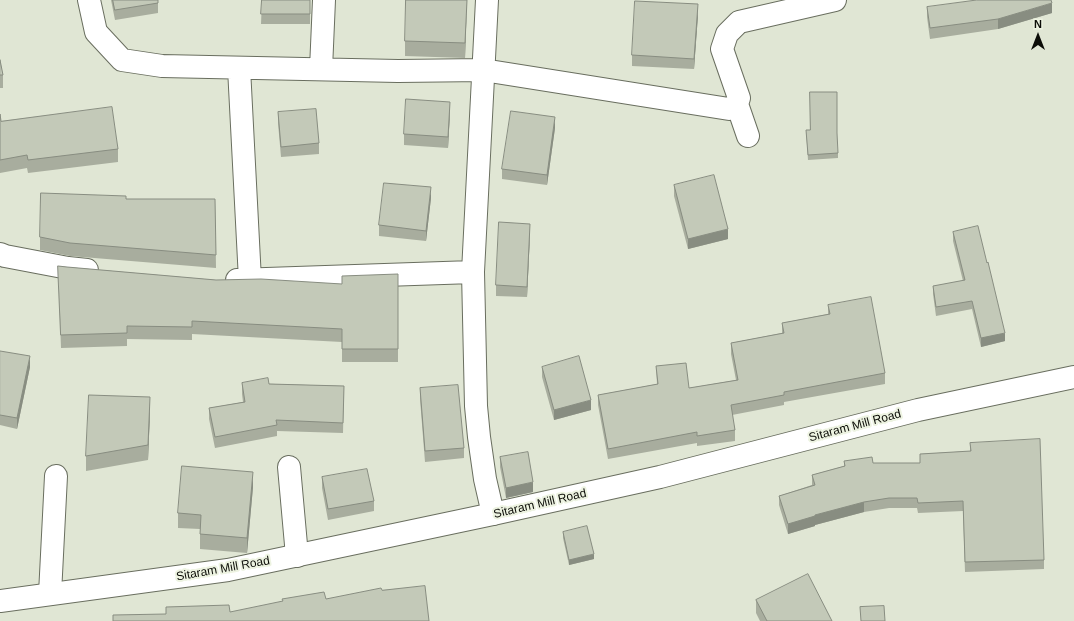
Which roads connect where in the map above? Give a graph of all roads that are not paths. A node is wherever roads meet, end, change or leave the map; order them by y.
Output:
1 (89, 0) edge
2 (324, 0) edge
3 (487, 0) edge
4 (835, 0) edge
5 (238, 68) junction
6 (321, 69) junction
7 (483, 70) junction
8 (737, 104) junction
9 (748, 136) dead end
10 (0, 254) edge
11 (107, 271) edge
12 (473, 272) junction
13 (250, 280) junction
14 (216, 281) edge
15 (1074, 377) edge
16 (289, 467) dead end
17 (56, 476) dead end
18 (493, 514) junction
19 (297, 556) junction
20 (50, 594) junction
21 (0, 600) edge

1 - 5 street
2 - 6 street
3 - 7 street
4 - 8 street
5 - 6 street
5 - 13 street
6 - 7 street
7 - 8 street
7 - 12 street
8 - 9 street
10 - 11 street
12 - 13 street
12 - 18 street
13 - 14 street
15 - 18 street, Sitaram Mill Road
16 - 19 street
17 - 20 street
18 - 19 street, Sitaram Mill Road
19 - 20 street, Sitaram Mill Road
20 - 21 street, Sitaram Mill Road

